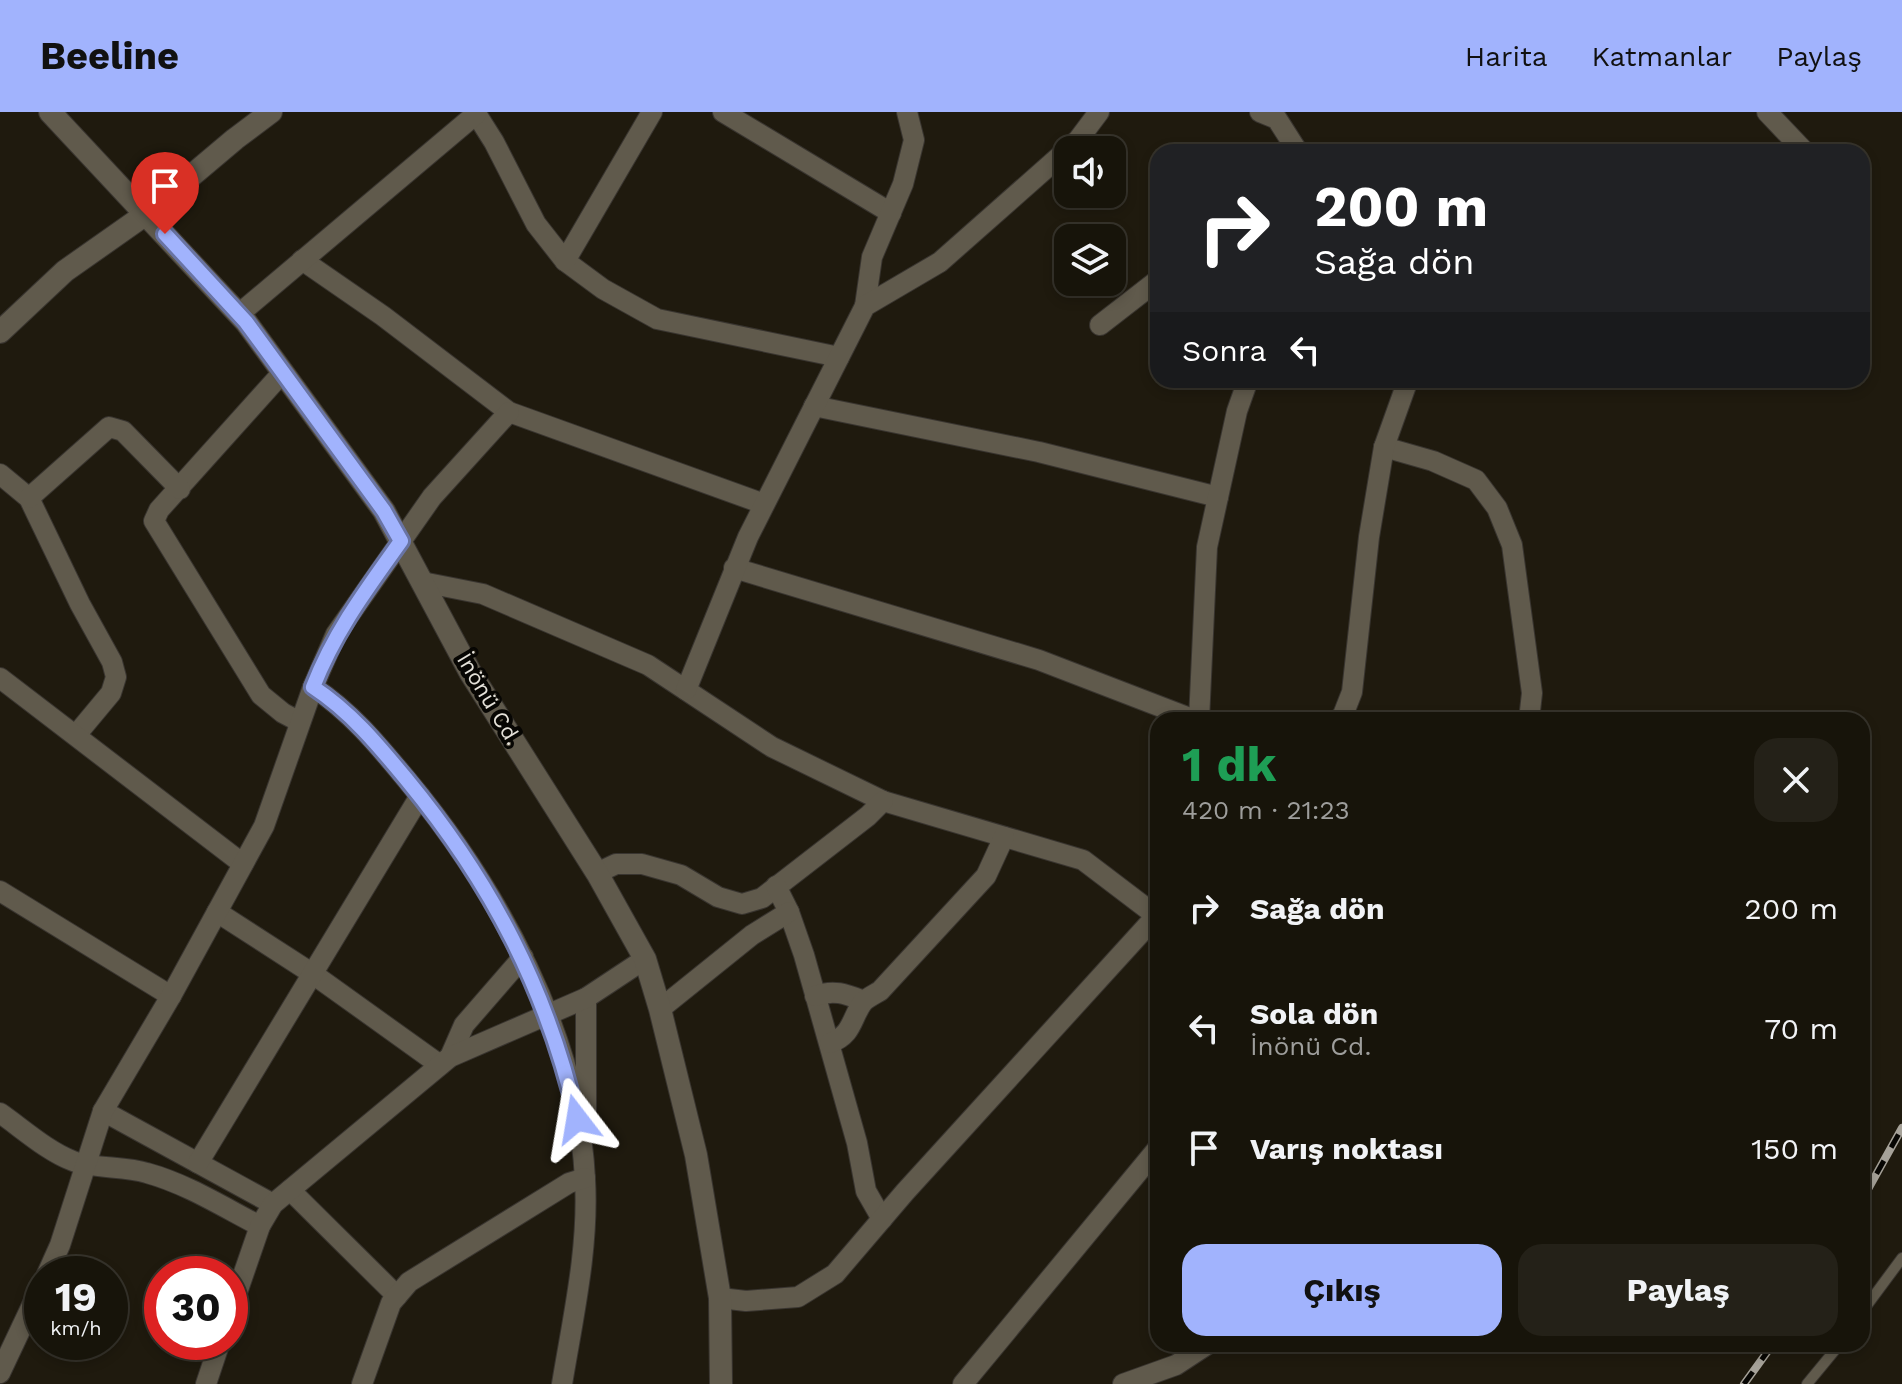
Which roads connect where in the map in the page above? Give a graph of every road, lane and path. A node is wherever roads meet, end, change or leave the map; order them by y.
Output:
1 (50, 112) edge
2 (271, 112) edge
3 (652, 112) edge
4 (723, 112) edge
5 (907, 112) edge
6 (1099, 112) edge
7 (1260, 112) edge
8 (1767, 112) edge
9 (475, 113) edge
10 (1292, 144) edge
11 (1799, 144) edge
12 (891, 213) junction
13 (146, 214) junction
14 (302, 260) junction
15 (565, 261) junction
16 (1150, 286) edge
17 (865, 306) junction
18 (239, 314) junction
19 (1100, 325) dead end
20 (0, 332) edge
21 (839, 357) junction
22 (283, 372) junction
23 (1245, 388) edge
24 (1405, 388) edge
25 (814, 406) junction
26 (509, 412) junction
27 (1384, 447) junction
28 (0, 474) edge
29 (180, 489) junction
30 (1218, 497) junction
31 (29, 498) junction
32 (764, 504) junction
33 (401, 541) junction
34 (734, 568) junction
35 (422, 582) junction
36 (0, 678) edge
37 (313, 687) junction
38 (686, 690) junction
39 (1176, 712) edge
40 (1197, 712) edge
41 (1344, 712) edge
42 (1530, 712) edge
43 (300, 722) junction
44 (76, 735) junction
45 (420, 796) junction
46 (883, 801) junction
47 (1004, 837) junction
48 (243, 864) junction
49 (597, 873) junction
50 (776, 886) junction
51 (0, 891) edge
52 (1150, 909) edge
53 (217, 912) junction
54 (789, 912) junction
55 (1150, 924) edge
56 (523, 957) junction
57 (645, 959) junction
58 (313, 974) junction
59 (171, 996) junction
60 (815, 996) junction
61 (586, 998) junction
62 (864, 1001) junction
63 (660, 1009) junction
64 (547, 1014) junction
65 (587, 1041) junction
66 (830, 1043) junction
67 (557, 1047) junction
68 (445, 1061) junction
69 (103, 1111) junction
70 (0, 1113) edge
71 (581, 1146) junction
72 (1150, 1158) edge
73 (198, 1163) junction
74 (84, 1164) junction
75 (585, 1178) junction
76 (290, 1190) junction
77 (273, 1204) junction
78 (882, 1219) junction
79 (260, 1226) junction
80 (55, 1256) edge
81 (1902, 1258) edge
82 (248, 1261) edge
83 (397, 1296) junction
84 (720, 1298) junction
85 (1870, 1301) edge
86 (24, 1321) edge
87 (0, 1324) edge
88 (16, 1338) junction
89 (1196, 1352) edge
90 (1833, 1352) edge
91 (214, 1360) edge
92 (0, 1373) edge
93 (206, 1384) edge
94 (362, 1384) edge
95 (562, 1384) edge
96 (721, 1384) edge
97 (963, 1384) edge
98 (1123, 1384) edge
99 (1807, 1384) edge

1 - 13 street, İnönü Cd.
2 - 13 street
3 - 15 street
4 - 12 street
5 - 12 street
6 - 17 street
7 - 10 street
8 - 11 street
9 - 14 street
9 - 15 street
12 - 17 street
13 - 18 street, İnönü Cd.
13 - 20 street
14 - 18 street
14 - 26 street
15 - 21 street
16 - 19 street
17 - 21 street
18 - 22 street, İnönü Cd.
21 - 25 street
22 - 29 street
22 - 33 street, İnönü Cd.
23 - 30 street
24 - 27 street
25 - 30 street
25 - 32 street
26 - 32 street
26 - 33 street
27 - 41 street
27 - 42 street
28 - 31 street
29 - 31 street
29 - 43 street
30 - 40 street
31 - 44 street
32 - 34 street
33 - 35 street, İnönü Cd.
33 - 37 street
34 - 38 street
34 - 39 street
35 - 38 street
35 - 49 street, İnönü Cd.
36 - 44 street
37 - 43 street
37 - 45 street
38 - 46 street
43 - 48 street
44 - 48 street
45 - 56 street
45 - 58 street
46 - 47 street
46 - 50 street
47 - 52 street
47 - 62 street
48 - 53 street
49 - 50 street
49 - 57 street, İnönü Cd.
50 - 54 street
51 - 59 street
53 - 58 street
53 - 59 street
54 - 60 street
54 - 63 street
55 - 78 street
56 - 64 street
56 - 68 street
57 - 61 street
57 - 63 street, İnönü Cd.
58 - 68 street
58 - 73 street
59 - 69 street
60 - 62 street
60 - 66 street
61 - 64 street
61 - 65 street
62 - 66 street
63 - 84 street, İnönü Cd.
64 - 67 street
64 - 68 street
65 - 67 lane
65 - 71 street
66 - 78 street
67 - 71 street
68 - 76 street
69 - 73 street
69 - 74 street
70 - 74 street
71 - 75 street
72 - 97 street
73 - 77 street
74 - 79 street
74 - 80 street
75 - 83 street
75 - 95 street
76 - 77 street
76 - 83 street
77 - 79 street
78 - 84 street
79 - 82 street
81 - 85 lane
83 - 94 street
84 - 96 street, İnönü Cd.
86 - 88 street
87 - 88 street
88 - 92 street
89 - 98 street
90 - 99 lane
91 - 93 street

